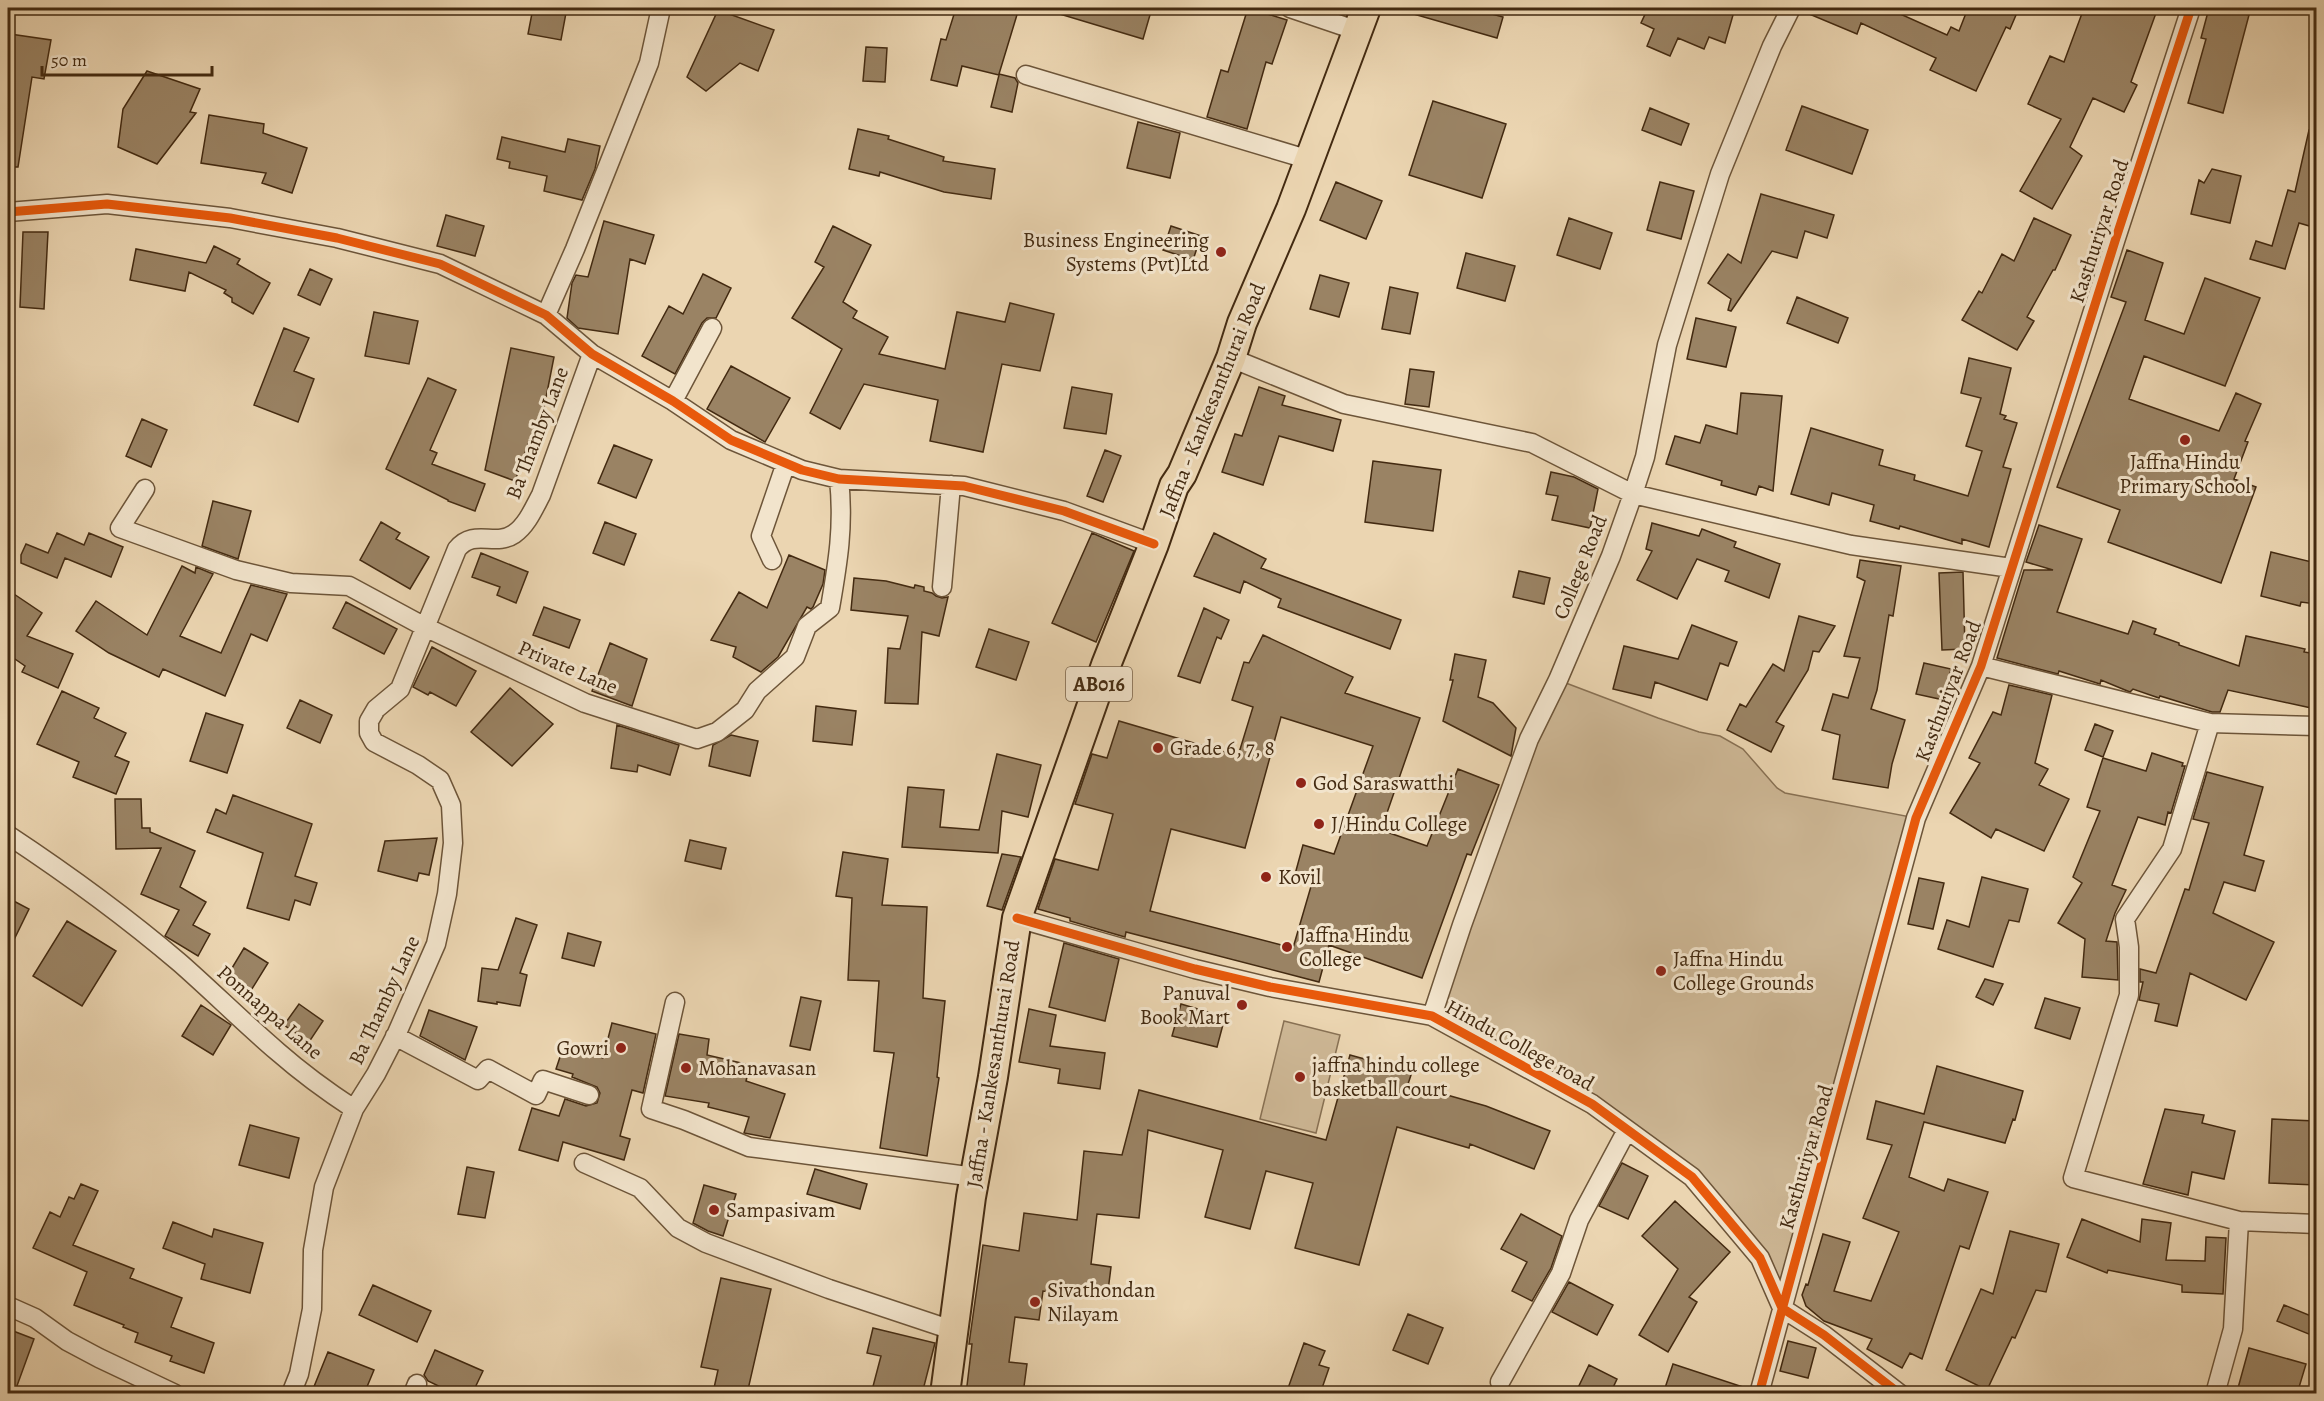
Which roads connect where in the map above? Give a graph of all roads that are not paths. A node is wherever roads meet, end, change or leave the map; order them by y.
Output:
1 (661, 8) edge
2 (1290, 8) edge
3 (1791, 8) edge
4 (2191, 8) edge
5 (1362, 20) edge
6 (1026, 75) dead end
7 (1310, 160) junction
8 (8, 212) edge
9 (546, 315) junction
10 (712, 328) dead end
11 (591, 354) junction
12 (1231, 358) junction
13 (673, 401) junction
14 (786, 463) junction
15 (839, 479) junction
16 (951, 485) junction
17 (145, 489) dead end
18 (1633, 494) junction
19 (1154, 544) junction
20 (772, 560) dead end
21 (2012, 568) junction
22 (942, 587) dead end
23 (425, 627) junction
24 (1981, 666) junction
25 (2210, 723) junction
26 (2316, 726) edge
27 (8, 835) edge
28 (1017, 918) junction
29 (675, 1002) dead end
30 (1432, 1016) junction
31 (395, 1036) junction
32 (588, 1095) dead end
33 (354, 1109) junction
34 (1627, 1130) junction
35 (584, 1163) dead end
36 (975, 1177) junction
37 (2239, 1221) junction
38 (2316, 1224) edge
39 (8, 1306) edge
40 (1782, 1308) junction
41 (955, 1331) junction
42 (1500, 1382) dead end
43 (175, 1394) edge
44 (291, 1394) edge
45 (945, 1394) edge
46 (1759, 1394) edge
47 (1900, 1394) edge
48 (2215, 1394) edge

1 - 9 street
2 - 5 street
3 - 18 street, College Road
4 - 21 street, Kasthuriyar Road
5 - 7 main road, Jaffna - Kankesanthurai Road / AB016
6 - 7 street
7 - 12 main road, Jaffna - Kankesanthurai Road / AB016
8 - 9 street
9 - 11 street
10 - 13 street
11 - 13 street
11 - 23 street, Ba Thamby Lane
12 - 18 street
12 - 19 main road, Jaffna - Kankesanthurai Road / AB016
13 - 14 street
14 - 15 street
14 - 20 street
15 - 16 street
15 - 23 street, Private Lane
16 - 19 street
16 - 22 street
17 - 23 street, Private Lane
18 - 21 street
18 - 30 street, College Road
19 - 28 main road, Jaffna - Kankesanthurai Road / AB016
21 - 24 street, Kasthuriyar Road
23 - 31 street, Ba Thamby Lane
24 - 25 street
24 - 40 street, Kasthuriyar Road
25 - 26 street
25 - 37 street
27 - 33 street, Ponnappa Lane
28 - 30 street, Hindu College road
28 - 36 main road, Jaffna - Kankesanthurai Road / AB016
29 - 36 street
30 - 34 street, Hindu College road
31 - 32 street
31 - 33 street, Ba Thamby Lane
33 - 44 street
34 - 40 street, Hindu College road
34 - 42 street
35 - 41 street
36 - 41 main road, Jaffna - Kankesanthurai Road / AB016
37 - 38 street
37 - 48 street
39 - 43 street
40 - 46 street, Kasthuriyar Road
40 - 47 street
41 - 45 main road, Jaffna - Kankesanthurai Road / AB016

